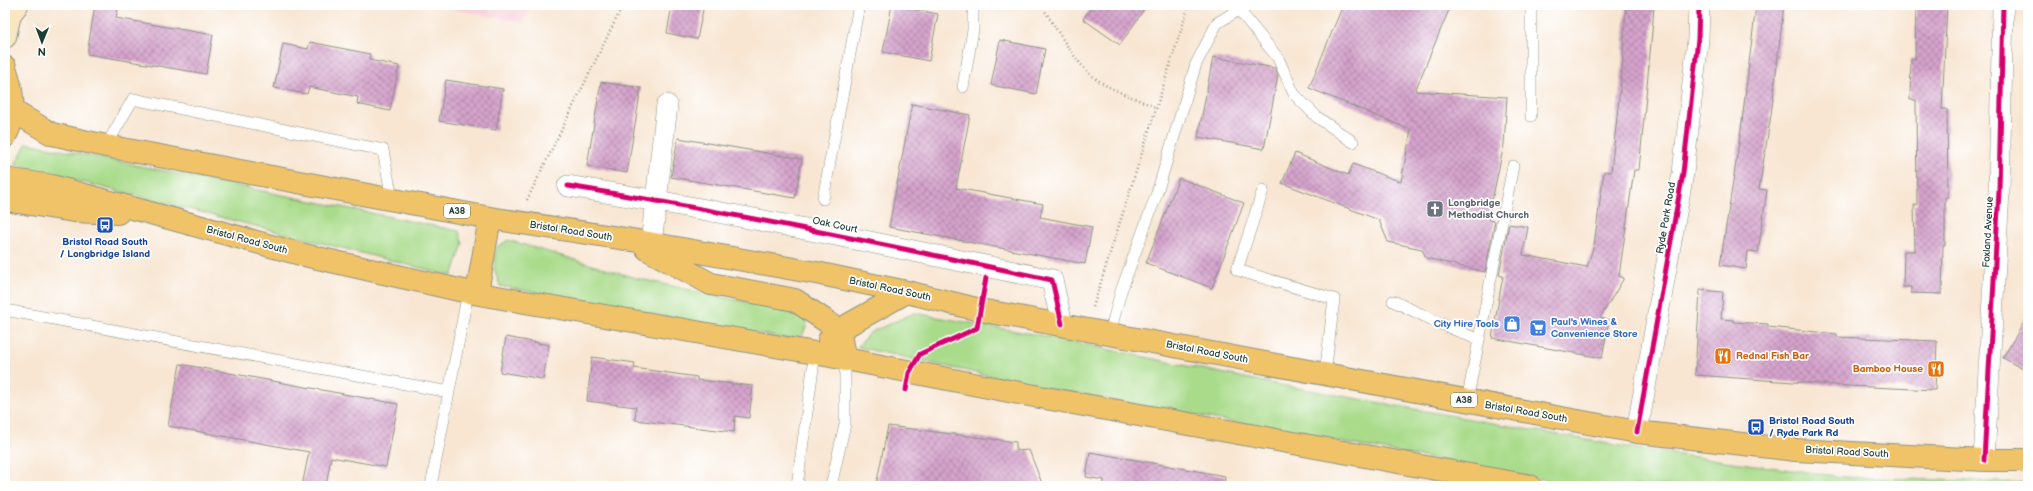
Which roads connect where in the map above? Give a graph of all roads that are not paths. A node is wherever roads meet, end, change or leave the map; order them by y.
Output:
1 (17, 5) edge
2 (860, 5) edge
3 (973, 5) edge
4 (1531, 5) edge
5 (1699, 5) edge
6 (2003, 5) edge
7 (1243, 8) edge
8 (5, 37) edge
9 (5, 67) edge
10 (963, 87) dead end
11 (666, 105) dead end
12 (13, 111) junction
13 (1531, 116) dead end
14 (5, 136) edge
15 (1353, 142) dead end
16 (106, 146) junction
17 (1513, 166) dead end
18 (5, 179) edge
19 (568, 186) dead end
20 (1264, 190) dead end
21 (392, 199) junction
22 (823, 199) dead end
23 (5, 200) edge
24 (655, 200) junction
25 (156, 215) junction
26 (490, 218) junction
27 (642, 242) junction
28 (473, 292) junction
29 (907, 292) junction
30 (1393, 301) dead end
31 (5, 310) edge
32 (1062, 324) junction
33 (839, 330) junction
34 (1110, 333) junction
35 (1479, 340) junction
36 (815, 353) junction
37 (846, 360) junction
38 (1325, 374) junction
39 (449, 392) junction
40 (1467, 401) junction
41 (1637, 432) junction
42 (1984, 460) junction
43 (2028, 460) edge
44 (431, 486) edge
45 (797, 486) edge
46 (831, 486) edge
47 (1530, 486) edge

1 - 8 main road
2 - 22 lane
3 - 10 lane
4 - 13 lane
5 - 41 street, Ryde Park Road
6 - 42 street, Foxland Avenue
7 - 15 lane
7 - 34 lane
9 - 12 highway
11 - 24 street
12 - 14 highway
12 - 16 highway, Bristol Road South / A38
16 - 21 highway, Bristol Road South / A38
16 - 21 lane
17 - 35 lane
18 - 25 highway, Bristol Road South
19 - 24 street, Oak Court
20 - 38 lane
21 - 26 highway, Bristol Road South / A38
23 - 25 highway
24 - 27 street
24 - 32 street, Oak Court
25 - 28 highway, Bristol Road South
26 - 27 highway, Bristol Road South / A38
26 - 28 highway
27 - 29 highway, Bristol Road South / A38
27 - 33 highway
28 - 36 highway, Bristol Road South
28 - 39 lane
29 - 32 highway, Bristol Road South / A38
29 - 33 highway
30 - 35 lane
31 - 39 lane
32 - 34 highway, Bristol Road South / A38
33 - 36 highway
33 - 37 highway
34 - 38 highway, Bristol Road South / A38
35 - 40 lane
36 - 37 highway, Bristol Road South
36 - 45 lane
37 - 46 lane
37 - 47 highway, Bristol Road South
38 - 40 highway, Bristol Road South / A38
39 - 44 lane
40 - 41 highway, Bristol Road South / A38
41 - 42 highway, Bristol Road South / A38
42 - 43 highway, Bristol Road South / A38

